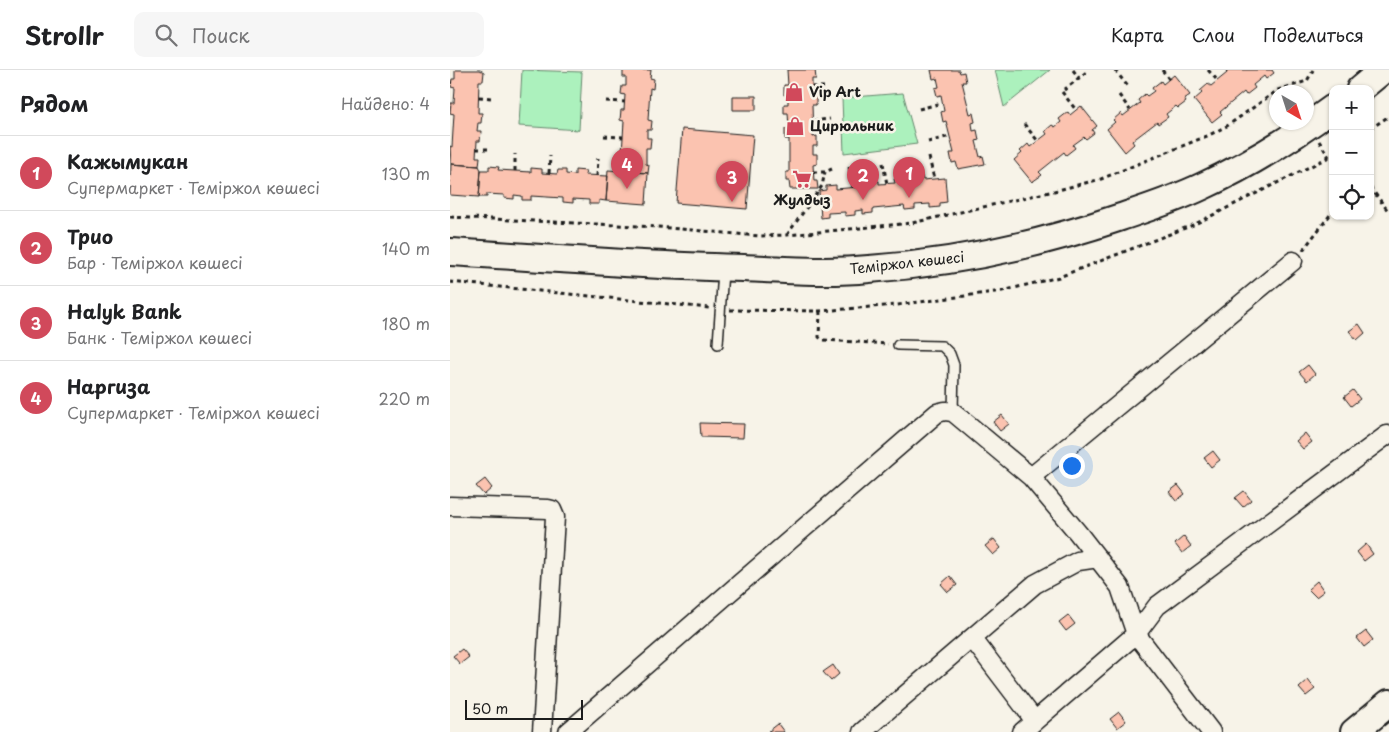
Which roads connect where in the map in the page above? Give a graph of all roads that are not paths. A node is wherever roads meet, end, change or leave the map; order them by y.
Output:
1 (1383, 70) edge
2 (1365, 85) edge
3 (1329, 111) edge
4 (450, 252) edge
5 (1293, 261) road end
6 (723, 268) junction
7 (718, 344) dead end
8 (898, 345) road end
9 (954, 412) junction
10 (1387, 435) dead end
11 (1031, 477) junction
12 (450, 506) edge
13 (1098, 558) junction
14 (1136, 634) junction
15 (972, 638) junction
16 (1389, 703) edge
17 (1029, 727) edge
18 (542, 732) edge
19 (568, 732) edge
20 (862, 732) edge
21 (1211, 732) edge
22 (1354, 732) edge

1 - 2 street
3 - 6 street, Теміржол көшесі
4 - 6 street, Теміржол көшесі
5 - 11 street
6 - 7 lane
8 - 9 lane
9 - 11 street
9 - 19 street
10 - 14 street
11 - 13 street
12 - 18 street
13 - 14 street
13 - 15 street
14 - 17 street
14 - 21 street
15 - 17 street
15 - 20 street
16 - 22 street

